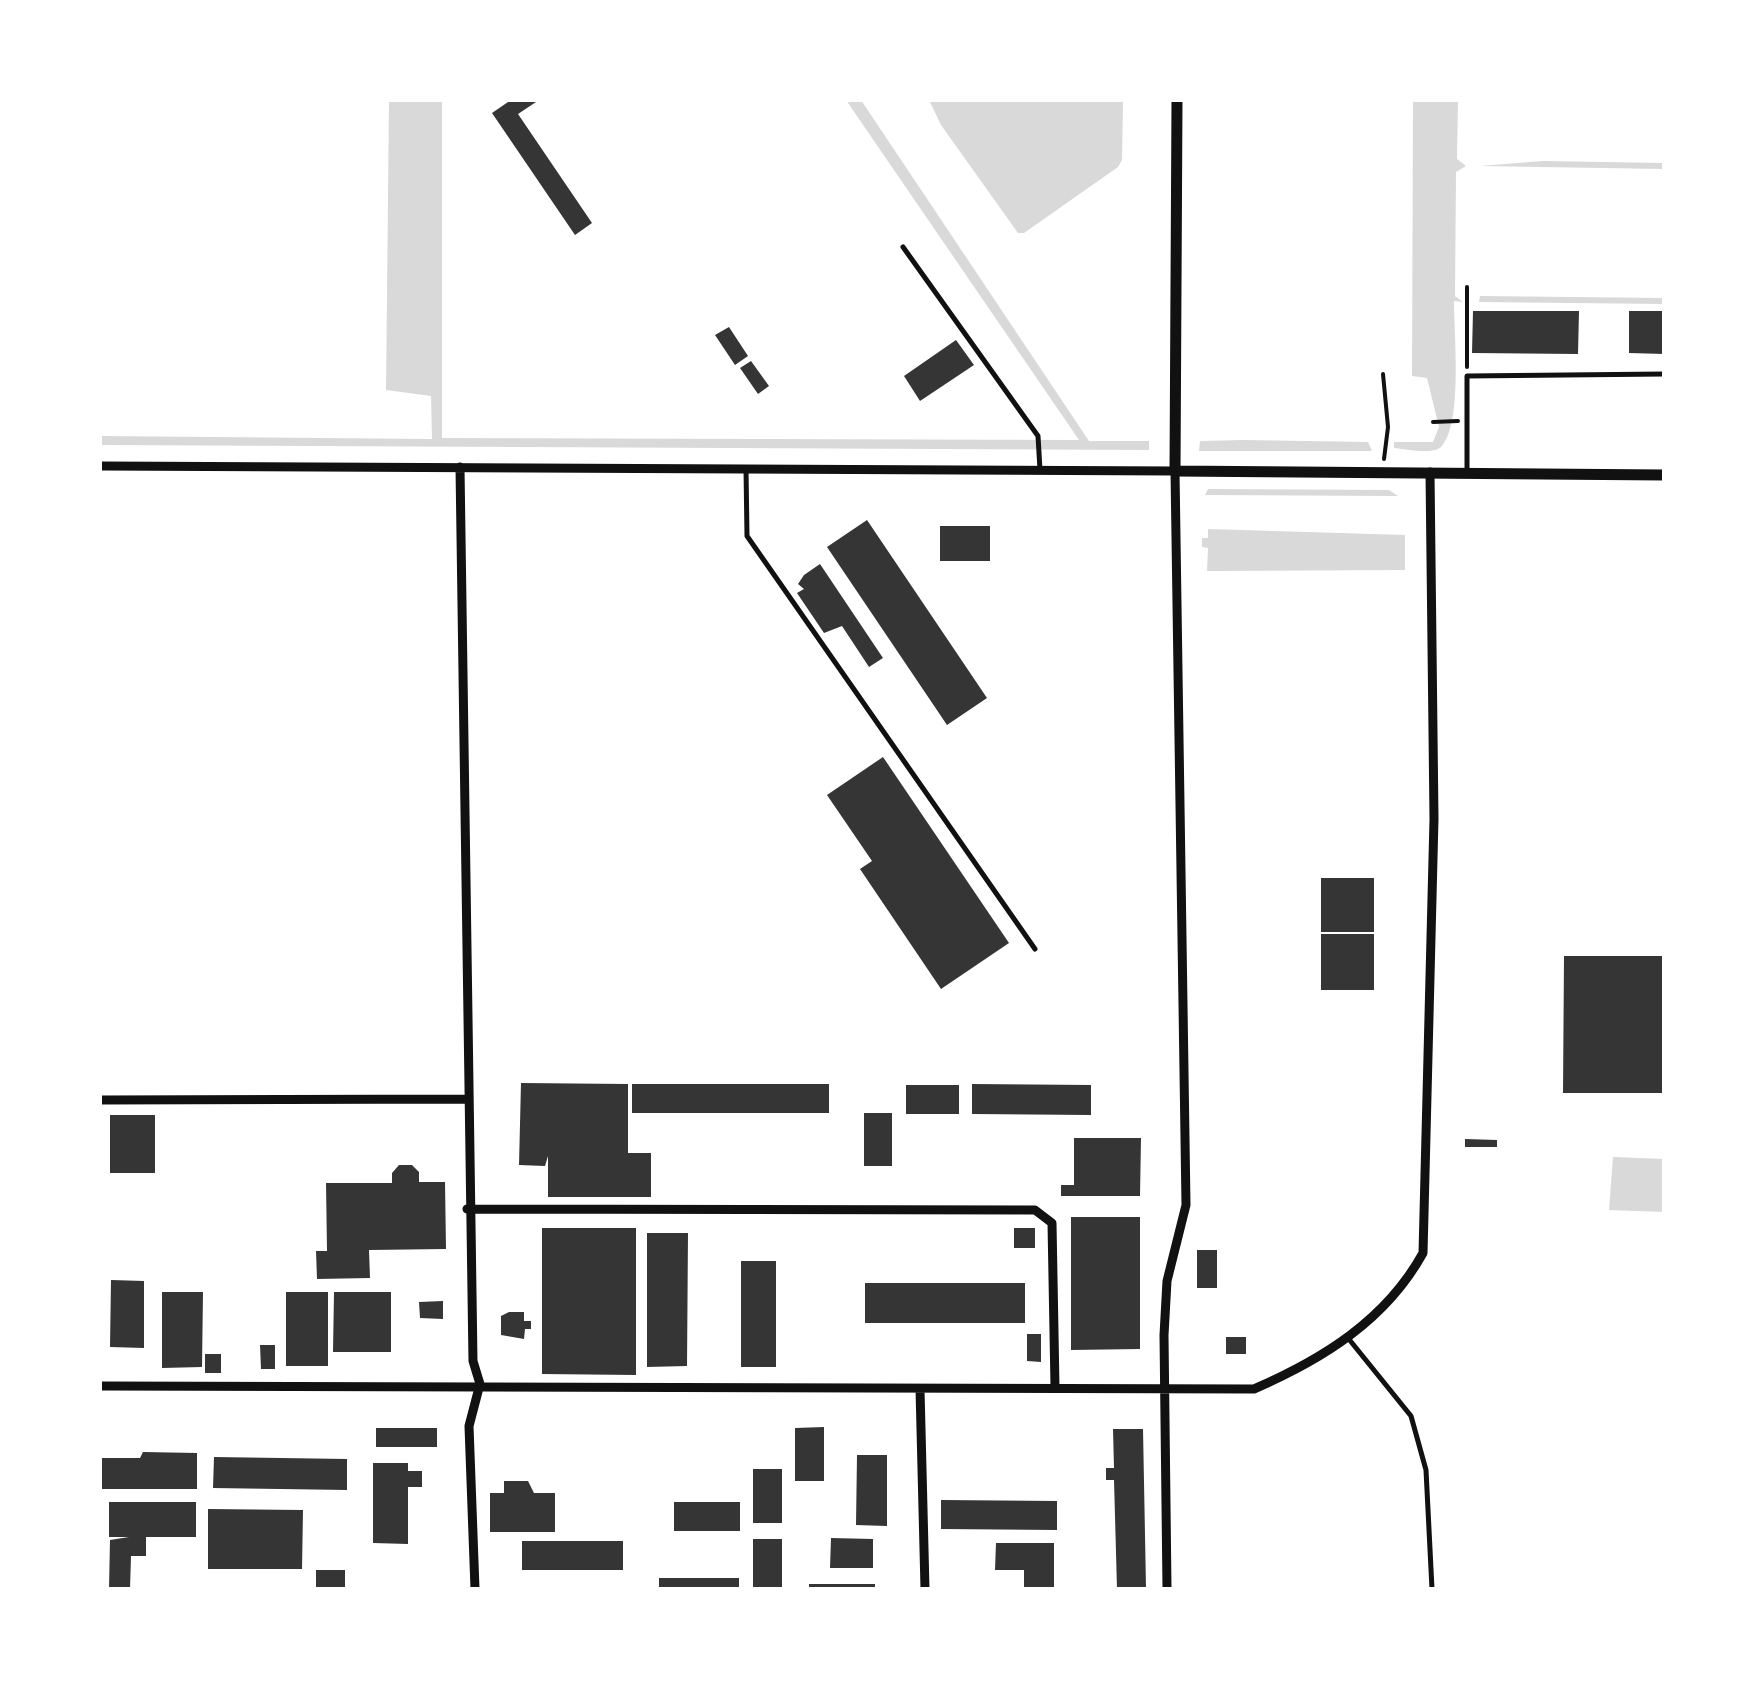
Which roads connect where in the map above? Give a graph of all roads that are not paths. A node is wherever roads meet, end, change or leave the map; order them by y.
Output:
1 (1177, 100) edge
2 (903, 247) dead end
3 (1664, 374) edge
4 (100, 466) edge
5 (746, 466) junction
6 (460, 467) junction
7 (1040, 470) junction
8 (1175, 472) junction
9 (1430, 472) junction
10 (1467, 473) junction
11 (1664, 475) edge
12 (1035, 949) dead end
13 (468, 1099) junction
14 (100, 1100) edge
15 (467, 1209) junction
16 (1348, 1338) junction
17 (480, 1384) junction
18 (100, 1386) edge
19 (1055, 1387) junction
20 (920, 1389) junction
21 (1163, 1390) junction
22 (475, 1589) edge
23 (925, 1589) edge
24 (1166, 1589) edge
25 (1432, 1589) edge

1 - 8 street
2 - 7 lane
3 - 10 lane
4 - 6 street
5 - 6 street
5 - 7 street
5 - 12 lane
6 - 13 street
7 - 8 street
8 - 9 street
8 - 21 street
9 - 10 street
9 - 16 street
10 - 11 street
13 - 14 street
13 - 15 street
15 - 17 street
15 - 19 street
16 - 21 street
16 - 25 lane
17 - 18 street
17 - 20 street
17 - 22 street
19 - 20 street
19 - 21 street
20 - 23 street
21 - 24 street

